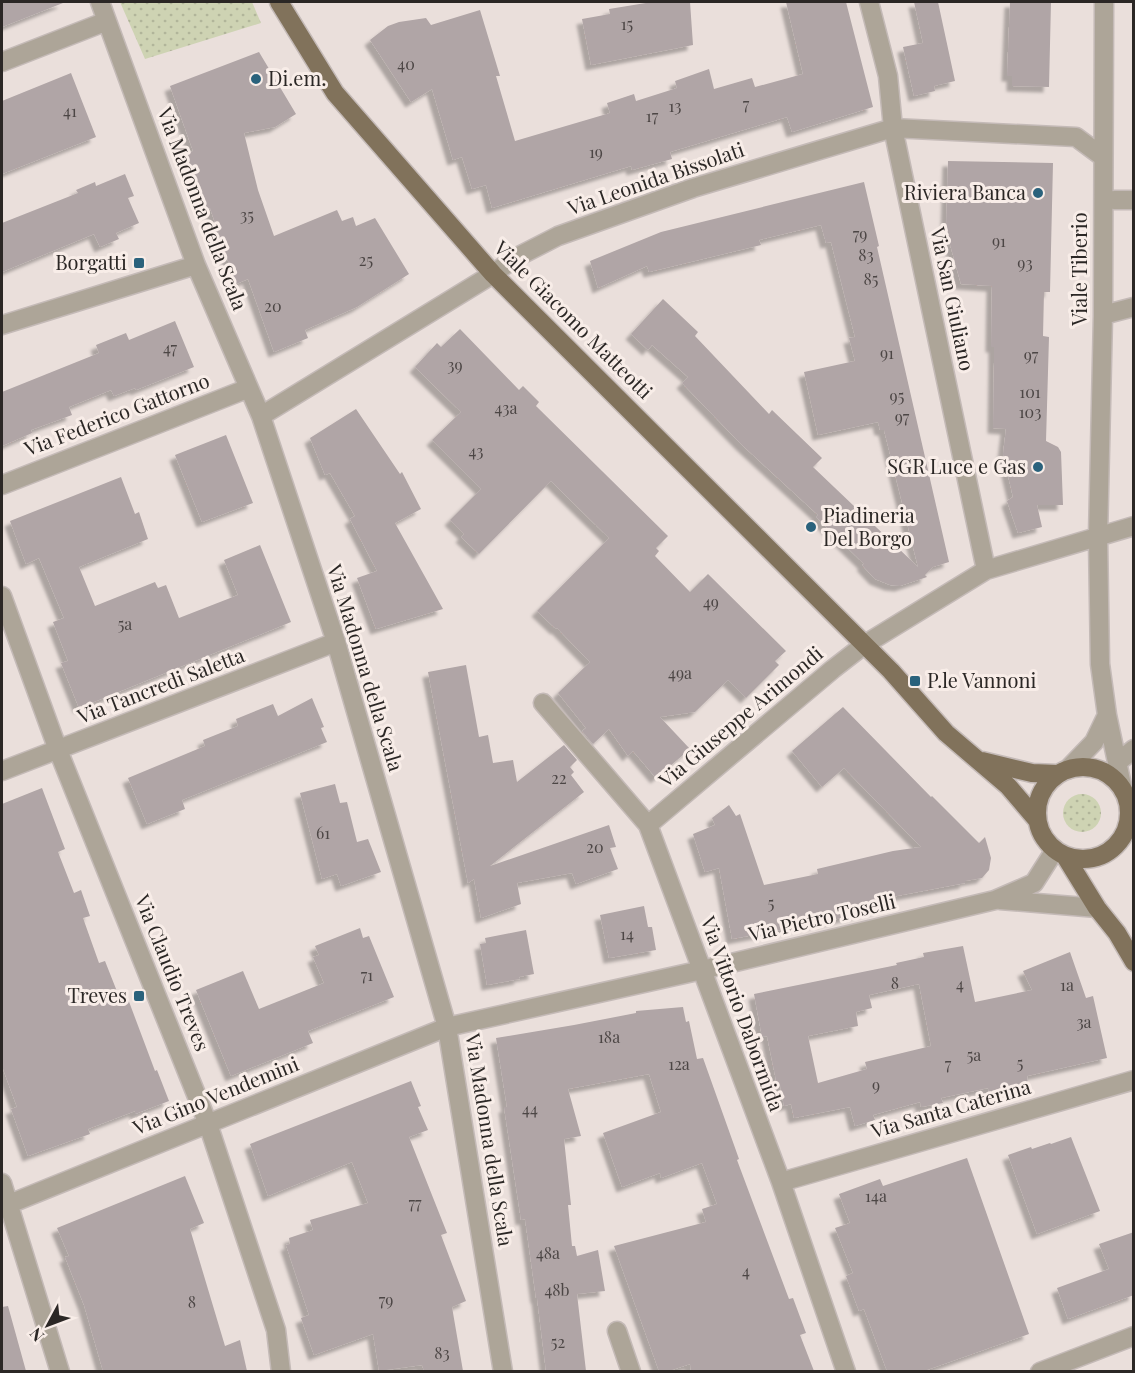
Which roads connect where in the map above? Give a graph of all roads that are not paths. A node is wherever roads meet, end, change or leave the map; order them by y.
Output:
1 (100, 2) edge
2 (279, 2) edge
3 (869, 2) edge
4 (1104, 2) edge
5 (107, 21) junction
6 (2, 62) edge
7 (893, 128) junction
8 (1103, 157) junction
9 (1114, 200) dead end
10 (1134, 200) edge
11 (196, 265) junction
12 (493, 274) junction
13 (1134, 307) edge
14 (1103, 315) junction
15 (2, 325) edge
16 (249, 388) junction
17 (261, 416) junction
18 (2, 484) edge
19 (1134, 526) edge
20 (1098, 537) junction
21 (986, 570) junction
22 (2, 596) edge
23 (336, 642) junction
24 (864, 645) junction
25 (543, 703) dead end
26 (1107, 715) junction
27 (1134, 749) edge
28 (58, 750) junction
29 (974, 759) junction
30 (1118, 762) junction
31 (2, 771) edge
32 (1062, 772) junction
33 (1123, 790) junction
34 (1132, 819) edge
35 (1037, 820) junction
36 (648, 825) junction
37 (1060, 853) junction
38 (996, 900) junction
39 (1097, 908) junction
40 (1134, 962) edge
41 (702, 970) junction
42 (447, 1027) junction
43 (1134, 1080) edge
44 (208, 1124) junction
45 (781, 1182) junction
46 (2, 1183) edge
47 (5, 1205) edge
48 (617, 1331) dead end
49 (1134, 1336) edge
50 (60, 1371) edge
51 (281, 1371) edge
52 (503, 1371) edge
53 (631, 1371) edge
54 (846, 1371) edge
55 (1040, 1371) edge

1 - 5 street, Via Madonna della Scala
2 - 12 main road, Viale Giacomo Matteotti
3 - 7 street, Via San Giuliano
4 - 8 street, Viale Tiberio
5 - 6 street
5 - 11 street, Via Madonna della Scala
7 - 8 street, Via Leonida Bissolati
7 - 12 street, Via Leonida Bissolati
7 - 21 street, Via San Giuliano
8 - 14 street, Viale Tiberio
9 - 10 street, Viale Tiberio
11 - 15 street
11 - 16 street, Via Madonna della Scala
12 - 17 street, Via Leonida Bissolati
12 - 24 main road, Viale Giacomo Matteotti
13 - 14 street
14 - 20 street, Viale Tiberio
16 - 17 street, Via Madonna della Scala
16 - 18 street, Via Federico Gattorno
17 - 23 street, Via Madonna della Scala
19 - 20 street, Via Giuseppe Arimondi
20 - 21 street, Via Giuseppe Arimondi
20 - 26 street, Viale Tiberio
21 - 24 street, Via Giuseppe Arimondi
22 - 28 street, Via Claudio Treves
23 - 28 street, Via Tancredi Saletta
23 - 42 street, Via Madonna della Scala
24 - 29 main road, Viale Giacomo Matteotti
24 - 36 street, Via Giuseppe Arimondi
25 - 36 street, Via Vittorio Dabormida
26 - 30 street, Viale Tiberio
26 - 32 street
27 - 30 street
28 - 31 street, Via Tancredi Saletta
28 - 44 street, Via Claudio Treves
29 - 32 main road
29 - 35 main road, Viale Giacomo Matteotti
30 - 33 street, Viale Tiberio
32 - 33 main road
32 - 35 main road
33 - 34 main road
34 - 37 main road
35 - 37 main road
36 - 41 street, Via Vittorio Dabormida
37 - 38 street, Via Pietro Toselli
37 - 39 main road
38 - 39 street, Via Pietro Toselli
38 - 41 street, Via Pietro Toselli
39 - 40 main road
41 - 42 street, Via Pietro Toselli
41 - 45 street, Via Vittorio Dabormida
42 - 44 street, Via Gino Vendemini
42 - 52 street, Via Madonna della Scala
43 - 45 street, Via Santa Caterina
44 - 47 street, Via Gino Vendemini
44 - 51 street, Via Claudio Treves
45 - 54 street, Via Vittorio Dabormida
46 - 47 street
47 - 50 street
48 - 53 street
49 - 55 street

